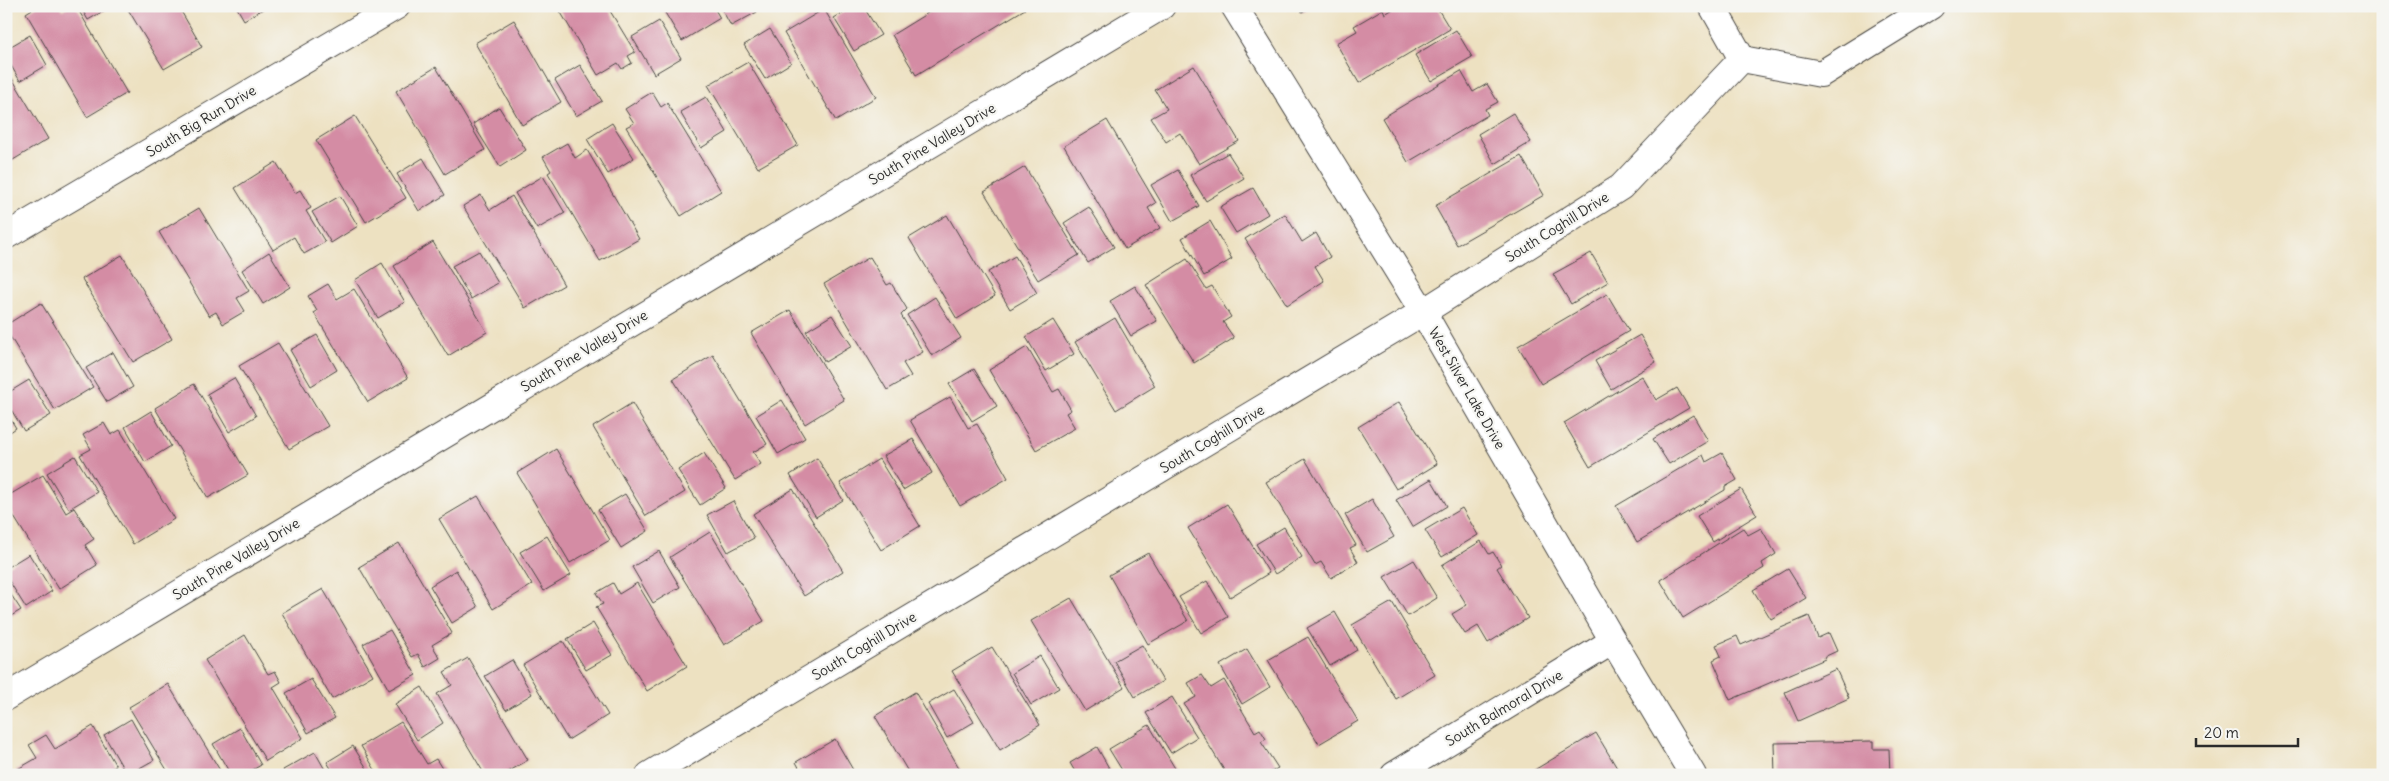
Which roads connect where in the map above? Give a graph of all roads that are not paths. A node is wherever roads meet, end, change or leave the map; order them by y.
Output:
1 (397, 6) edge
2 (1162, 6) edge
3 (1234, 6) edge
4 (1712, 6) edge
5 (1931, 6) edge
6 (1742, 59) junction
7 (6, 236) edge
8 (1423, 312) junction
9 (1613, 641) junction
10 (6, 697) edge
11 (649, 775) edge
12 (1394, 775) edge
13 (1693, 775) edge

1 - 7 street, South Big Run Drive
2 - 10 street, South Pine Valley Drive
3 - 8 street, West Silver Lake Drive
4 - 6 street
5 - 6 street
6 - 8 street, South Coghill Drive
8 - 9 street, West Silver Lake Drive
8 - 11 street, South Coghill Drive
9 - 12 street, South Balmoral Drive
9 - 13 street, West Silver Lake Drive

